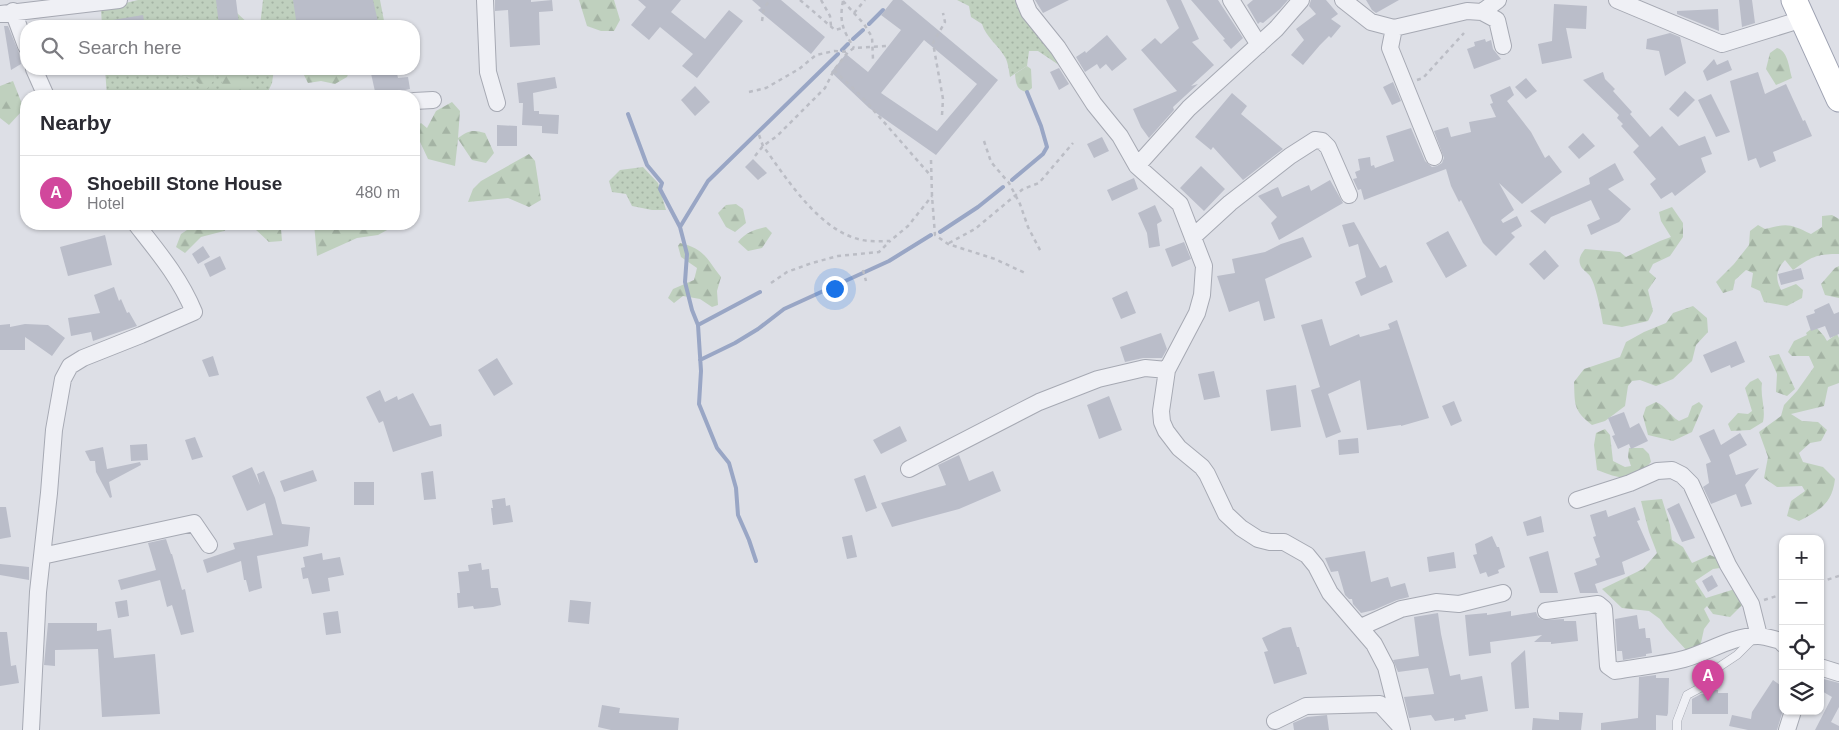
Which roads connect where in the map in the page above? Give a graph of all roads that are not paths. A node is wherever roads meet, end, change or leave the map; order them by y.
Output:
1 (118, 0) edge
2 (484, 0) edge
3 (1024, 0) edge
4 (1231, 0) edge
5 (1301, 0) edge
6 (1344, 0) edge
7 (1499, 0) edge
8 (1617, 0) edge
9 (1798, 9) edge
10 (1482, 12) junction
11 (7, 13) edge
12 (1394, 28) junction
13 (20, 36) edge
14 (1259, 45) junction
15 (1503, 46) dead end
16 (37, 75) edge
17 (43, 90) edge
18 (1839, 99) edge
19 (433, 100) dead end
20 (420, 101) edge
21 (497, 103) dead end
22 (1434, 157) dead end
23 (1137, 166) junction
24 (1349, 195) dead end
25 (141, 230) edge
26 (1194, 236) junction
27 (1167, 370) junction
28 (909, 469) dead end
29 (1577, 500) dead end
30 (210, 545) dead end
31 (42, 556) junction
32 (1502, 593) dead end
33 (1546, 611) dead end
34 (1361, 627) junction
35 (1757, 636) junction
36 (1779, 641) edge
37 (1824, 668) edge
38 (1839, 673) edge
39 (1792, 715) edge
40 (1275, 721) dead end
41 (1401, 728) edge
42 (31, 730) edge
43 (1677, 730) edge
44 (1787, 730) edge

1 - 11 street
2 - 21 street
3 - 23 street
4 - 14 street
5 - 14 street
6 - 12 street
7 - 10 street
8 - 9 street
9 - 18 main road
10 - 12 street
10 - 15 street
11 - 13 street
12 - 22 street
14 - 23 street
16 - 17 street
19 - 20 street
23 - 26 street
24 - 26 street
25 - 31 street
26 - 27 street
27 - 28 street
27 - 34 street
29 - 35 street
30 - 31 street
31 - 42 street
32 - 34 street
33 - 35 street
34 - 41 street
35 - 36 street
35 - 43 lane
37 - 38 street
39 - 44 street
40 - 41 street

